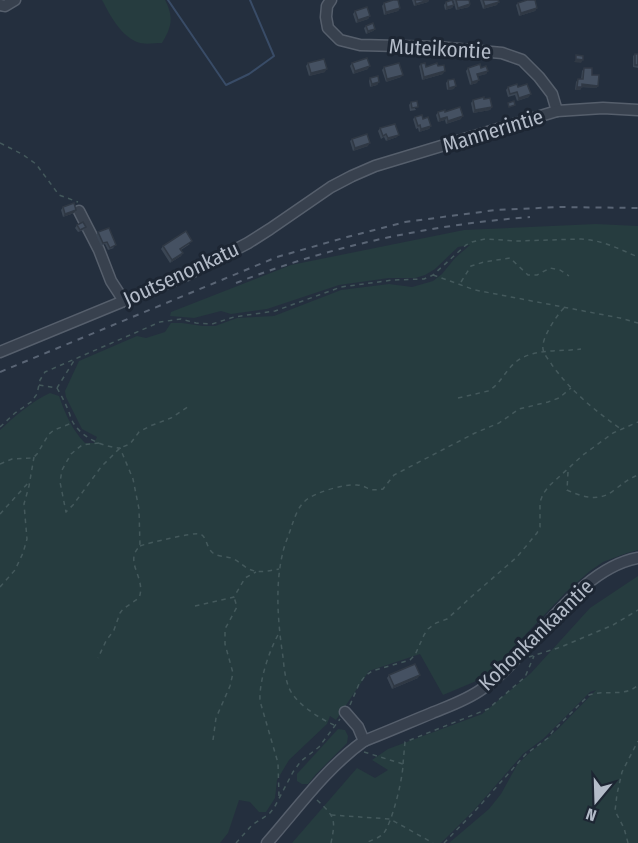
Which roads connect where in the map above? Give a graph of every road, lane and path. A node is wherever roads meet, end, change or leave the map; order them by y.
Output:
1 (15, 0) edge
2 (331, 0) edge
3 (0, 5) edge
4 (638, 110) edge
5 (557, 111) junction
6 (0, 143) edge
7 (352, 176) joint
8 (80, 211) joint
9 (638, 257) edge
10 (433, 275) junction
11 (568, 276) dead end
12 (461, 282) dead end
13 (124, 301) junction
14 (564, 307) junction
15 (638, 323) edge
16 (581, 349) dead end
17 (0, 352) edge
18 (544, 352) junction
19 (76, 358) junction
20 (39, 385) junction
21 (57, 388) junction
22 (571, 388) junction
23 (458, 398) dead end
24 (189, 406) dead end
25 (72, 422) junction
26 (638, 422) edge
27 (0, 427) edge
28 (621, 429) junction
29 (100, 443) junction
30 (120, 448) junction
31 (34, 457) junction
32 (0, 464) edge
33 (567, 470) junction
34 (638, 475) edge
35 (30, 481) junction
36 (0, 514) edge
37 (140, 546) junction
38 (638, 558) edge
39 (280, 569) junction
40 (256, 571) junction
41 (0, 587) edge
42 (234, 597) junction
43 (195, 606) dead end
44 (638, 609) edge
45 (280, 633) junction
46 (534, 656) junction
47 (98, 657) dead end
48 (528, 658) dead end
49 (638, 685) edge
50 (345, 712) junction
51 (335, 726) junction
52 (213, 740) dead end
53 (638, 741) edge
54 (364, 746) junction
55 (403, 764) junction
56 (278, 799) junction
57 (316, 799) dead end
58 (331, 815) junction
59 (390, 819) junction
60 (236, 843) edge
61 (267, 843) edge
62 (331, 843) edge
63 (366, 843) edge
64 (433, 843) edge
65 (444, 843) edge
66 (628, 843) edge

1 - 3 street
2 - 5 street, Muteikontie
4 - 5 street, Mannerintie
5 - 7 street, Mannerintie
6 - 8 path
7 - 13 street, Joutsenonkatu
8 - 13 street
9 - 10 path
10 - 14 path
10 - 19 path
11 - 12 path
13 - 17 street, Joutsenonkatu
14 - 15 path
14 - 18 path
16 - 18 path
18 - 22 path
18 - 23 path
19 - 20 path
19 - 21 path
20 - 21 path
20 - 27 path
21 - 25 path
22 - 28 path
22 - 39 path
24 - 30 path
25 - 29 path
25 - 31 path
26 - 28 path
28 - 33 path
29 - 30 path
29 - 30 path
30 - 37 path
31 - 32 path
31 - 35 path
33 - 34 path
33 - 50 path
35 - 36 path
35 - 41 path
37 - 40 path
37 - 47 path
38 - 54 street, Kohonkankaantie
39 - 40 path
39 - 45 path
40 - 42 path
42 - 43 path
42 - 52 path
44 - 46 path
45 - 51 path
45 - 56 path
46 - 48 path
46 - 55 path
49 - 65 path
50 - 51 path
50 - 54 street
51 - 56 path
53 - 66 path
54 - 55 path
54 - 61 street, Kohonkankaantie
55 - 59 path
56 - 60 path
57 - 58 path
58 - 59 path
58 - 62 path
59 - 63 path
59 - 64 path

